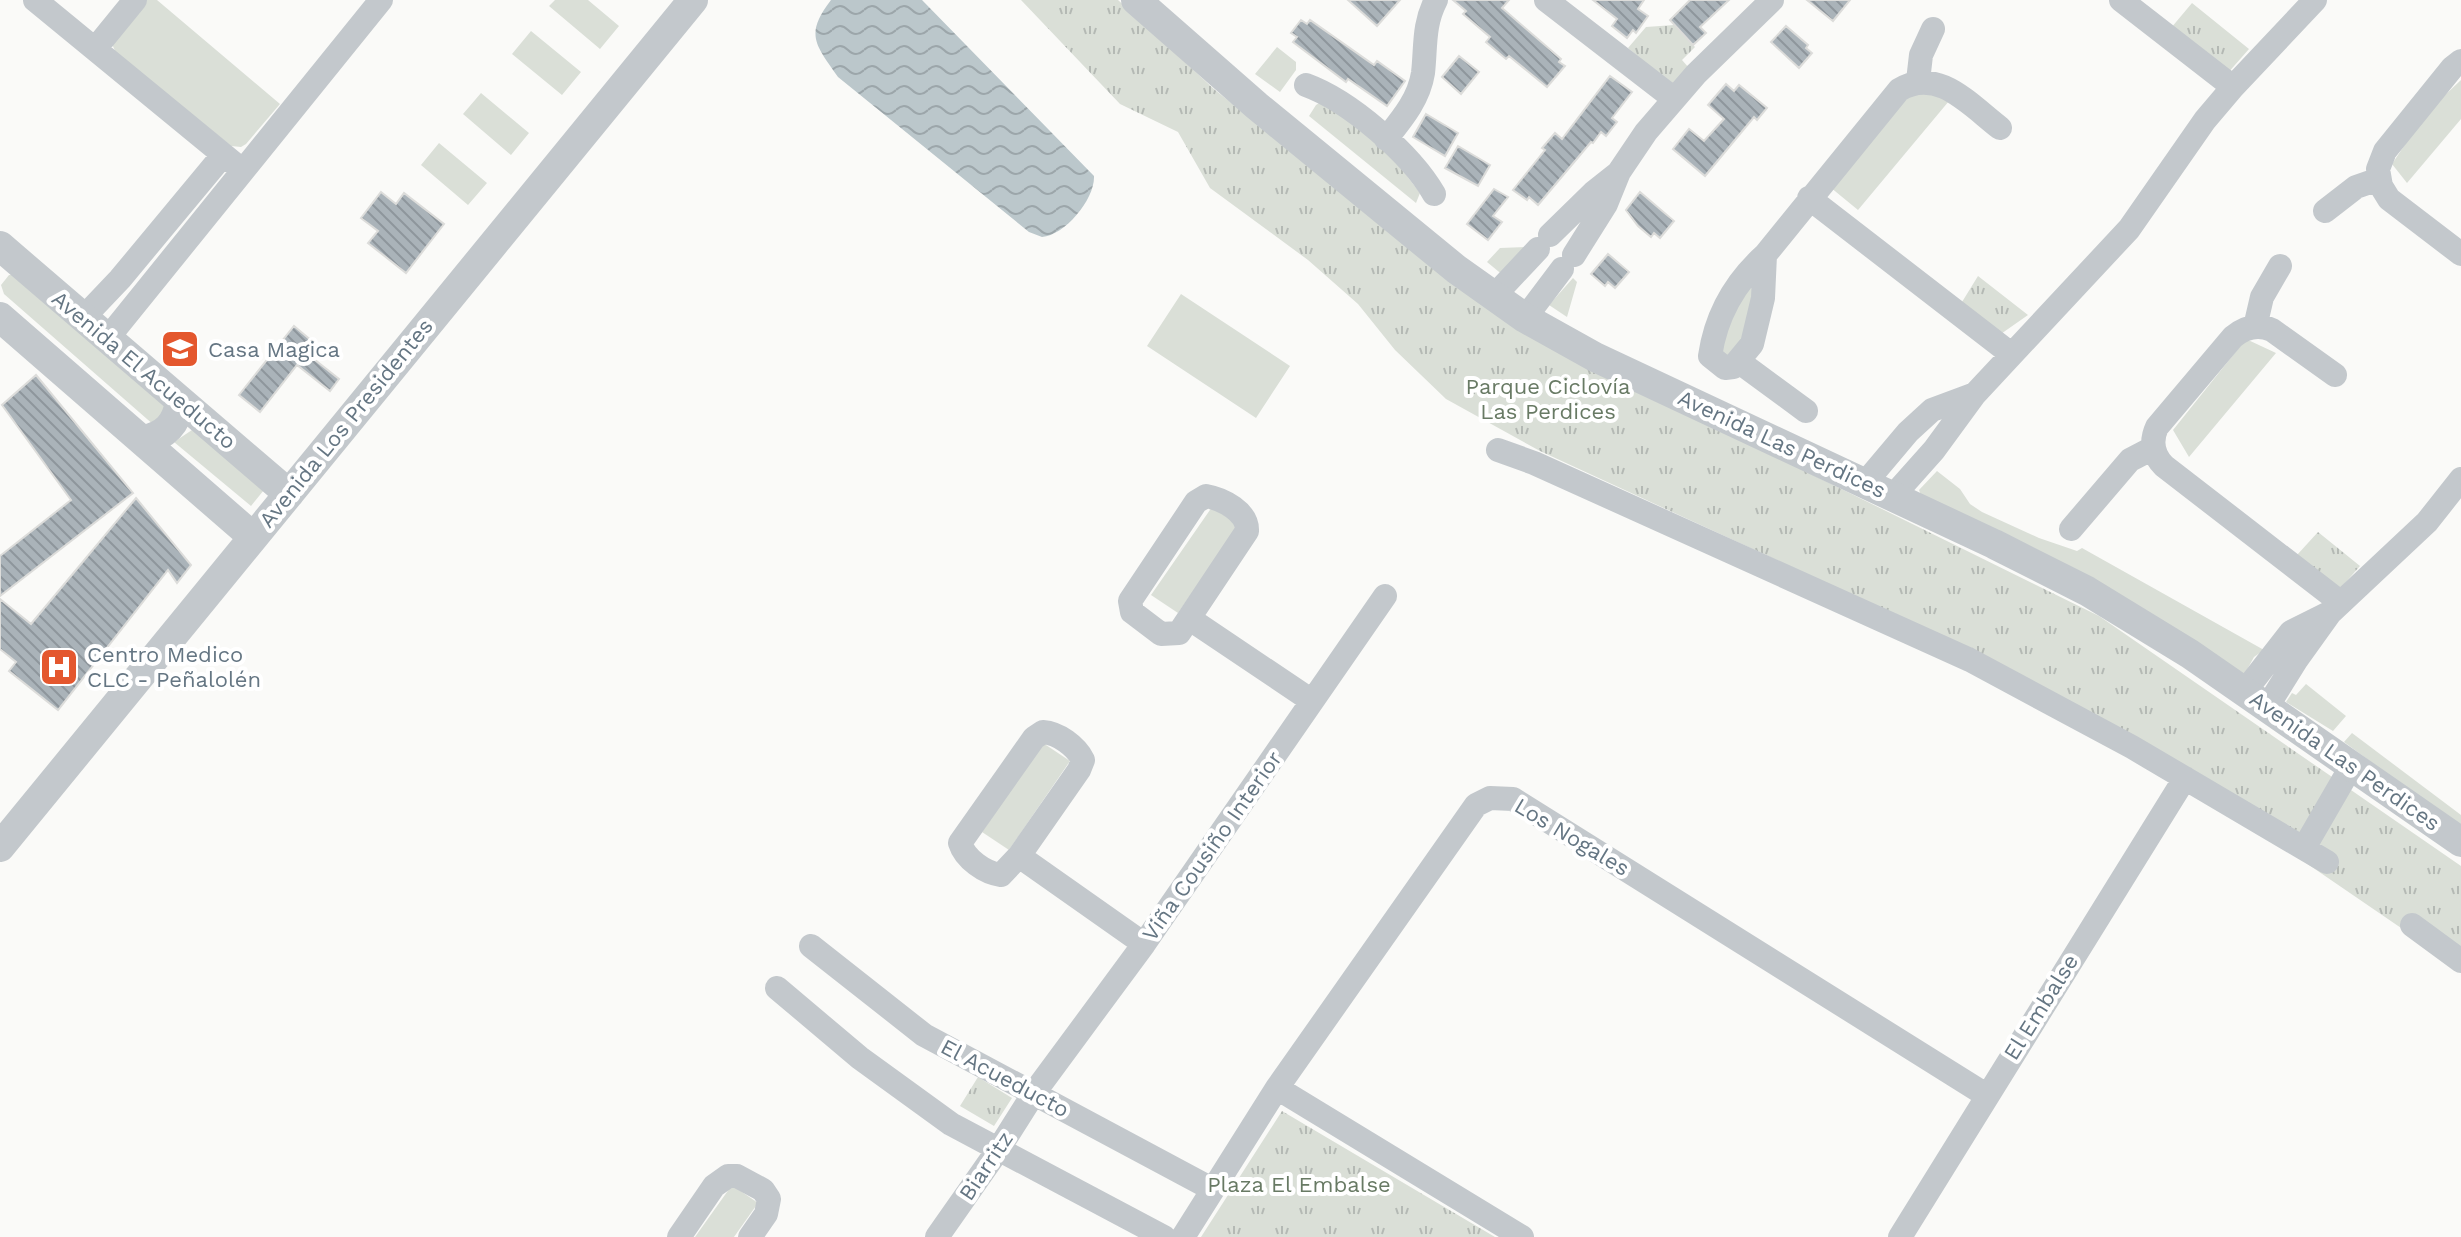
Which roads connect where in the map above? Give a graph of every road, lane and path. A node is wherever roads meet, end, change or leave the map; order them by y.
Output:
1 (35, 0) edge
2 (135, 0) edge
3 (381, 0) edge
4 (693, 0) edge
5 (1136, 0) edge
6 (1436, 0) edge
7 (1546, 0) edge
8 (1772, 0) edge
9 (2121, 0) edge
10 (2315, 0) edge
11 (1933, 29) dead end
12 (95, 49) junction
13 (2461, 61) edge
14 (1918, 81) junction
15 (1306, 85) dead end
16 (2233, 87) junction
17 (1673, 98) junction
18 (2000, 128) dead end
19 (1386, 139) junction
20 (232, 162) junction
21 (1619, 172) junction
22 (2379, 179) junction
23 (1434, 194) dead end
24 (1809, 198) junction
25 (2325, 211) dead end
26 (4, 254) edge
27 (2461, 254) edge
28 (1765, 255) junction
29 (2280, 266) dead end
30 (1493, 297) junction
31 (0, 317) edge
32 (1525, 318) junction
33 (82, 319) junction
34 (2255, 327) junction
35 (107, 339) junction
36 (2011, 354) junction
37 (1738, 361) junction
38 (2335, 375) dead end
39 (1975, 394) junction
40 (180, 401) junction
41 (1806, 411) dead end
42 (143, 440) junction
43 (2153, 448) junction
44 (1498, 450) dead end
45 (2461, 479) edge
46 (1865, 483) junction
47 (289, 494) junction
48 (1893, 496) junction
49 (2071, 529) dead end
50 (253, 537) junction
51 (1385, 596) dead end
52 (2335, 608) junction
53 (1190, 619) junction
54 (2265, 694) junction
55 (1312, 701) junction
56 (2352, 765) junction
57 (2185, 778) junction
58 (2461, 842) edge
59 (0, 847) edge
60 (2304, 848) junction
61 (1019, 856) junction
62 (2327, 862) dead end
63 (2412, 925) dead end
64 (1144, 944) junction
65 (811, 946) dead end
66 (2461, 961) edge
67 (777, 988) dead end
68 (1277, 1088) junction
69 (1034, 1093) junction
70 (1986, 1095) junction
71 (998, 1150) junction
72 (1212, 1189) junction
73 (679, 1237) edge
74 (750, 1237) edge
75 (937, 1237) edge
76 (1164, 1237) edge
77 (1183, 1237) edge
78 (1522, 1237) edge
79 (1900, 1237) edge

1 - 12 street
2 - 12 street
3 - 20 street
4 - 47 street, Avenida Los Presidentes
5 - 30 street, Avenida Las Perdices
6 - 19 street
7 - 17 street
8 - 17 street
9 - 16 street
10 - 16 street
11 - 14 street
12 - 20 street
13 - 22 street
14 - 18 street
14 - 24 street
15 - 19 street
16 - 36 street
17 - 21 street
19 - 23 street
20 - 33 street
20 - 35 street
21 - 30 street
21 - 32 street
22 - 25 street
22 - 27 street
24 - 28 street
24 - 36 street
26 - 33 street, Avenida El Acueducto
28 - 37 street
28 - 37 street
29 - 34 street
30 - 32 street, Avenida Las Perdices
31 - 42 street
32 - 46 street, Avenida Las Perdices
33 - 35 street, Avenida El Acueducto
34 - 38 street
34 - 43 street
35 - 40 street, Avenida El Acueducto
36 - 39 street
37 - 41 street
39 - 46 street
39 - 48 street
40 - 42 street
40 - 47 street, Avenida El Acueducto
42 - 50 street
43 - 49 street
43 - 52 street
44 - 57 street
45 - 52 street
46 - 48 street, Avenida Las Perdices
47 - 50 street, Avenida Los Presidentes
48 - 54 street, Avenida Las Perdices
50 - 59 street, Avenida Los Presidentes
51 - 55 street, Viña Cousiño Interior
52 - 54 street
52 - 54 street
53 - 53 street
53 - 55 street
54 - 56 street, Avenida Las Perdices
55 - 64 street, Viña Cousiño Interior
56 - 58 street, Avenida Las Perdices
56 - 60 street
57 - 60 street
57 - 70 street, El Embalse
60 - 62 street
61 - 61 street
61 - 64 street
63 - 66 street
64 - 69 street, Viña Cousiño Interior
65 - 69 street, El Acueducto
67 - 71 street
68 - 70 street, Los Nogales
68 - 72 street, Los Nogales
68 - 78 street
69 - 71 street, Biarritz
69 - 72 street, El Acueducto
70 - 79 street, El Embalse
71 - 75 street, Biarritz
71 - 76 street
72 - 77 street, Los Nogales
73 - 74 street

